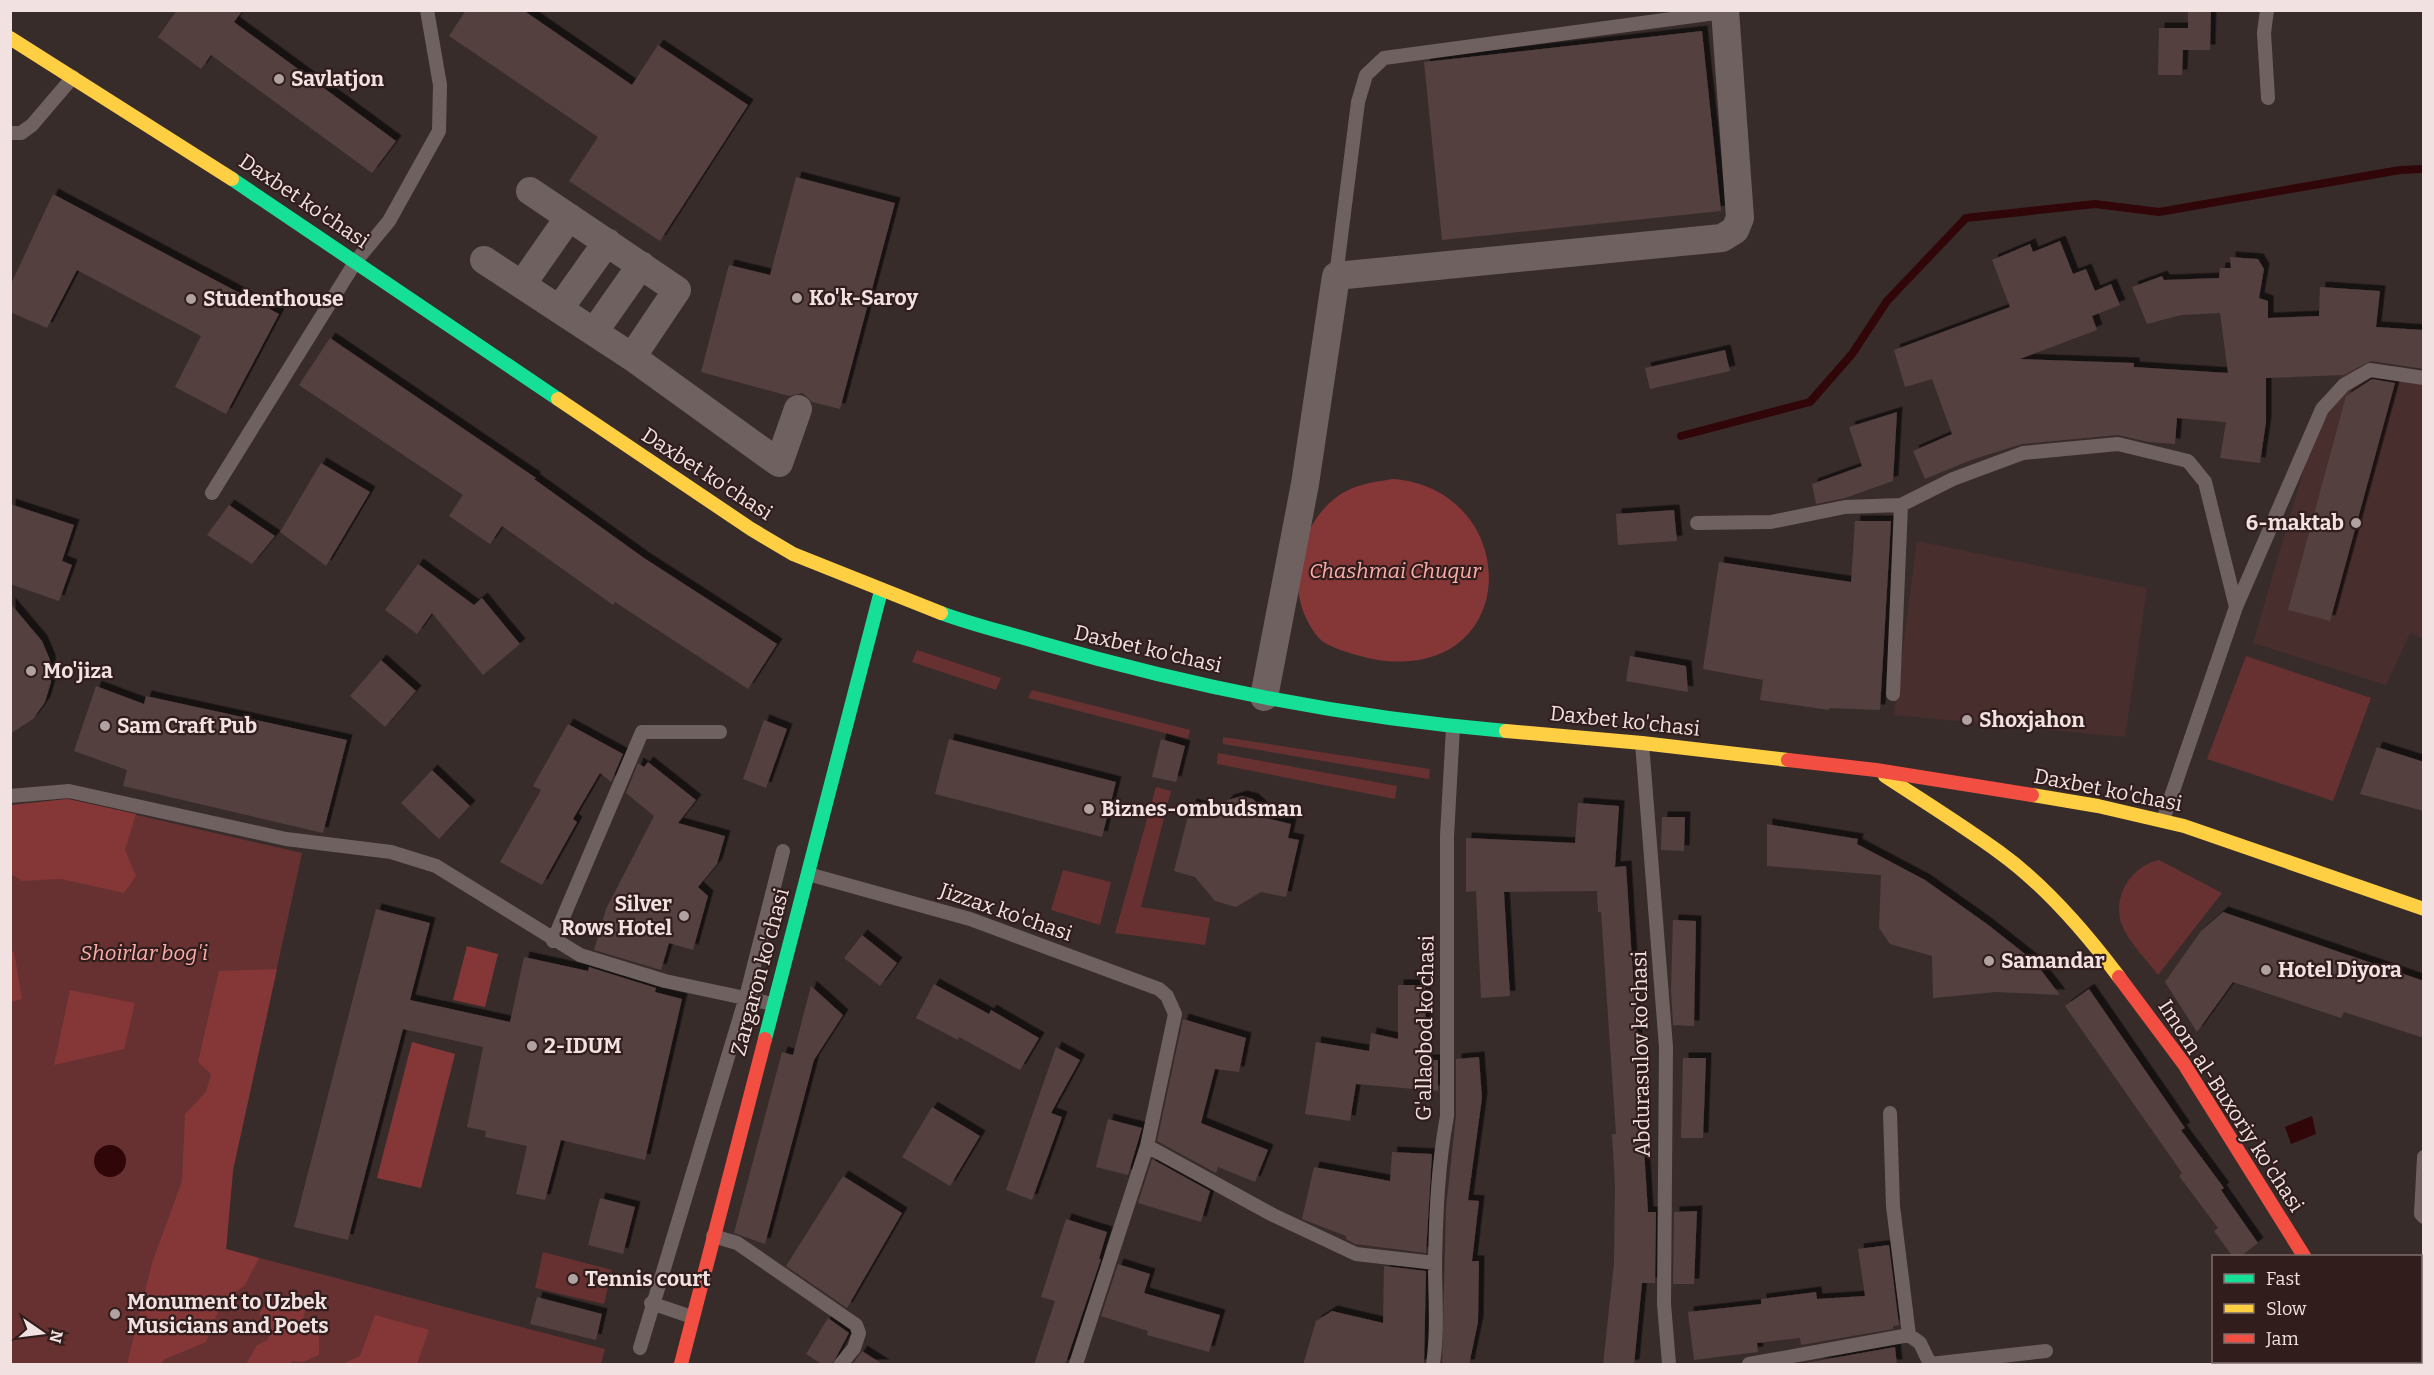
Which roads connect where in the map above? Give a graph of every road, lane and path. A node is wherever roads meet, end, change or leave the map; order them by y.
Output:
1 (428, 10) edge
2 (2267, 10) edge
3 (1724, 11) edge
4 (10, 38) edge
5 (73, 77) junction
6 (2268, 98) dead end
7 (10, 132) edge
8 (530, 191) dead end
9 (569, 217) junction
10 (607, 242) junction
11 (484, 260) dead end
12 (356, 261) junction
13 (641, 266) junction
14 (1336, 276) junction
15 (523, 284) junction
16 (560, 308) junction
17 (594, 332) junction
18 (632, 357) junction
19 (2424, 378) edge
20 (798, 409) dead end
21 (212, 493) dead end
22 (1901, 505) junction
23 (1697, 523) dead end
24 (881, 591) junction
25 (2236, 607) junction
26 (1893, 694) dead end
27 (1264, 697) junction
28 (1453, 727) junction
29 (720, 732) dead end
30 (1642, 743) junction
31 (1876, 770) junction
32 (10, 796) edge
33 (2163, 820) junction
34 (783, 850) dead end
35 (808, 874) junction
36 (2424, 909) edge
37 (553, 941) junction
38 (746, 998) junction
39 (773, 1004) junction
40 (1890, 1113) dead end
41 (1147, 1146) junction
42 (2424, 1157) edge
43 (2424, 1217) edge
44 (713, 1236) junction
45 (2303, 1255) edge
46 (1435, 1263) junction
47 (651, 1303) junction
48 (692, 1317) junction
49 (1909, 1335) junction
50 (640, 1348) dead end
51 (2046, 1351) dead end
52 (1930, 1364) edge
53 (681, 1365) edge
54 (841, 1365) edge
55 (1076, 1365) edge
56 (1433, 1365) edge
57 (1669, 1365) edge
58 (1749, 1365) edge

1 - 12 lane
2 - 6 lane
3 - 14 lane
3 - 14 street
4 - 5 main road, Daxbet ko'chasi
5 - 7 lane
5 - 12 main road, Daxbet ko'chasi
8 - 9 street
9 - 10 street
9 - 15 street
10 - 13 street
10 - 16 street
11 - 15 street
12 - 21 lane
12 - 24 main road, Daxbet ko'chasi
13 - 17 street
13 - 18 street
14 - 27 street
15 - 16 street
16 - 17 street
17 - 18 street
18 - 20 street
19 - 25 lane
22 - 23 lane
22 - 25 lane
22 - 26 lane
24 - 27 main road, Daxbet ko'chasi
24 - 35 main road, Zargaron ko'chasi
25 - 33 lane
27 - 28 main road, Daxbet ko'chasi
28 - 30 main road, Daxbet ko'chasi
28 - 46 lane, G'allaobod ko'chasi
29 - 37 lane
30 - 31 main road, Daxbet ko'chasi
30 - 57 lane, Abdurasulov ko'chasi
31 - 33 main road, Daxbet ko'chasi
31 - 45 main road, Imom al-Buxoriy ko'chasi
32 - 37 lane
33 - 36 main road, Daxbet ko'chasi
34 - 38 lane
35 - 39 main road, Zargaron ko'chasi
35 - 41 lane, Jizzax ko'chasi
37 - 38 lane
38 - 39 lane
38 - 47 lane
39 - 44 main road, Zargaron ko'chasi
40 - 49 lane
41 - 46 lane
41 - 55 lane
42 - 43 lane
44 - 48 main road, Zargaron ko'chasi
44 - 54 lane
46 - 56 lane, G'allaobod ko'chasi
47 - 48 lane
47 - 50 lane
48 - 53 main road, Zargaron ko'chasi
49 - 52 lane
49 - 58 lane
51 - 52 lane

